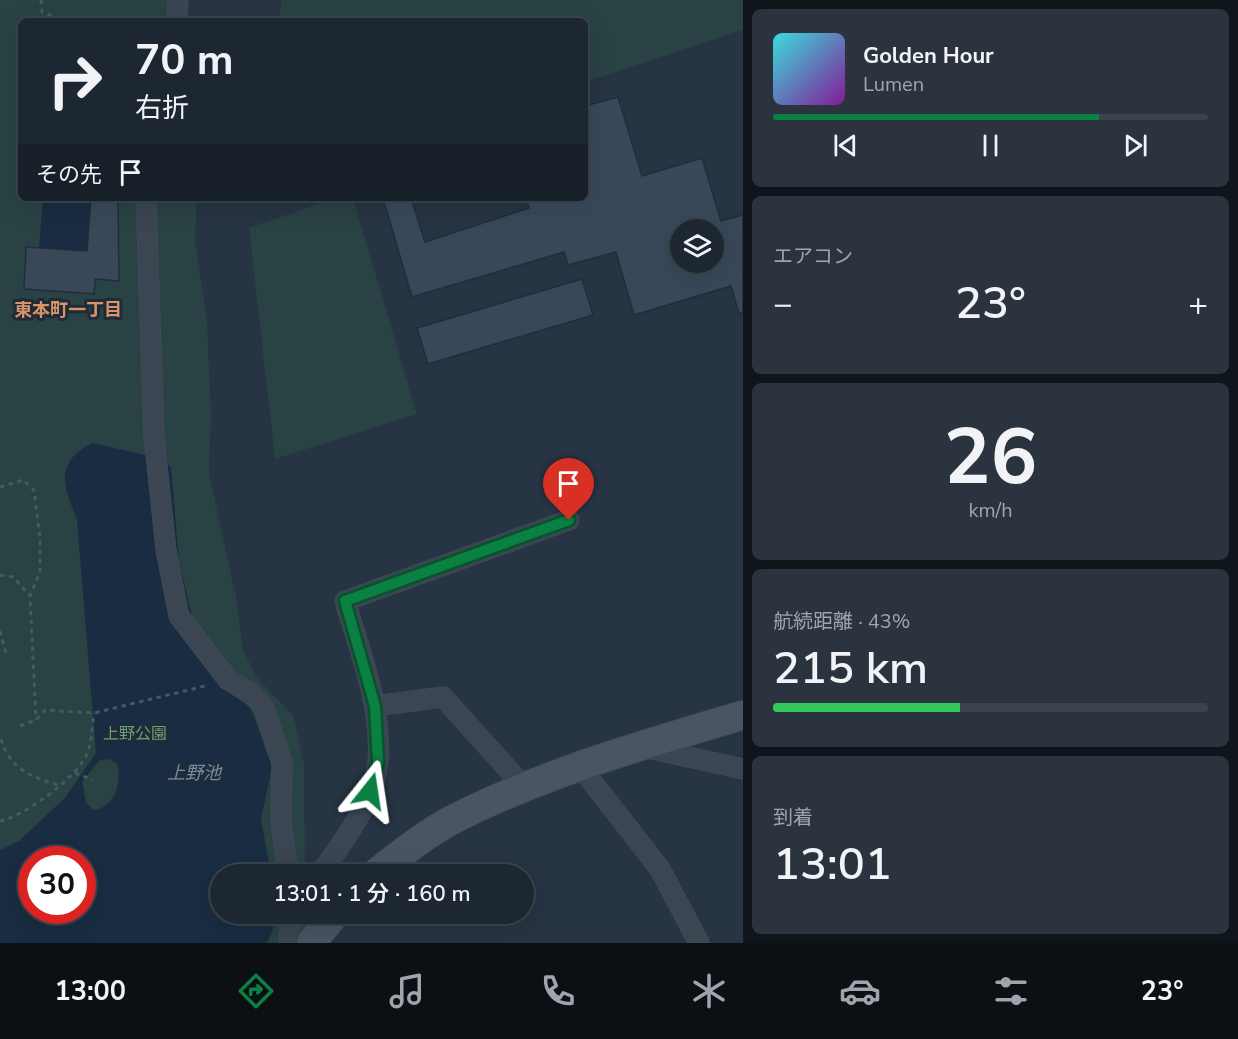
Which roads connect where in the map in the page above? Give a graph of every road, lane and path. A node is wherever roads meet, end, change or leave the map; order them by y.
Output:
1 (40, 0) edge
2 (178, 0) edge
3 (57, 18) edge
4 (177, 18) edge
5 (146, 201) edge
6 (0, 487) edge
7 (569, 520) dead end
8 (0, 575) edge
9 (30, 596) junction
10 (0, 631) edge
11 (7, 657) dead end
12 (228, 680) junction
13 (375, 706) junction
14 (94, 713) junction
15 (743, 715) edge
16 (36, 720) junction
17 (20, 726) dead end
18 (1, 739) edge
19 (640, 746) junction
20 (579, 765) junction
21 (743, 769) edge
22 (75, 773) junction
23 (93, 780) dead end
24 (58, 785) junction
25 (525, 788) junction
26 (0, 821) edge
27 (286, 864) edge
28 (327, 864) edge
29 (389, 864) edge
30 (290, 924) edge
31 (327, 924) edge
32 (289, 943) edge
33 (311, 943) edge
34 (699, 943) edge

1 - 3 path
2 - 4 street
5 - 12 street
6 - 9 path
7 - 13 street
8 - 9 path
9 - 16 path
10 - 11 path
12 - 14 path
12 - 27 street
13 - 25 street
13 - 28 street
14 - 16 path
14 - 22 path
15 - 19 street
16 - 17 path
18 - 24 path
19 - 20 street
19 - 21 street
20 - 25 street
20 - 34 street
22 - 23 path
22 - 24 path
24 - 26 path
25 - 29 street
30 - 32 street
31 - 33 street

